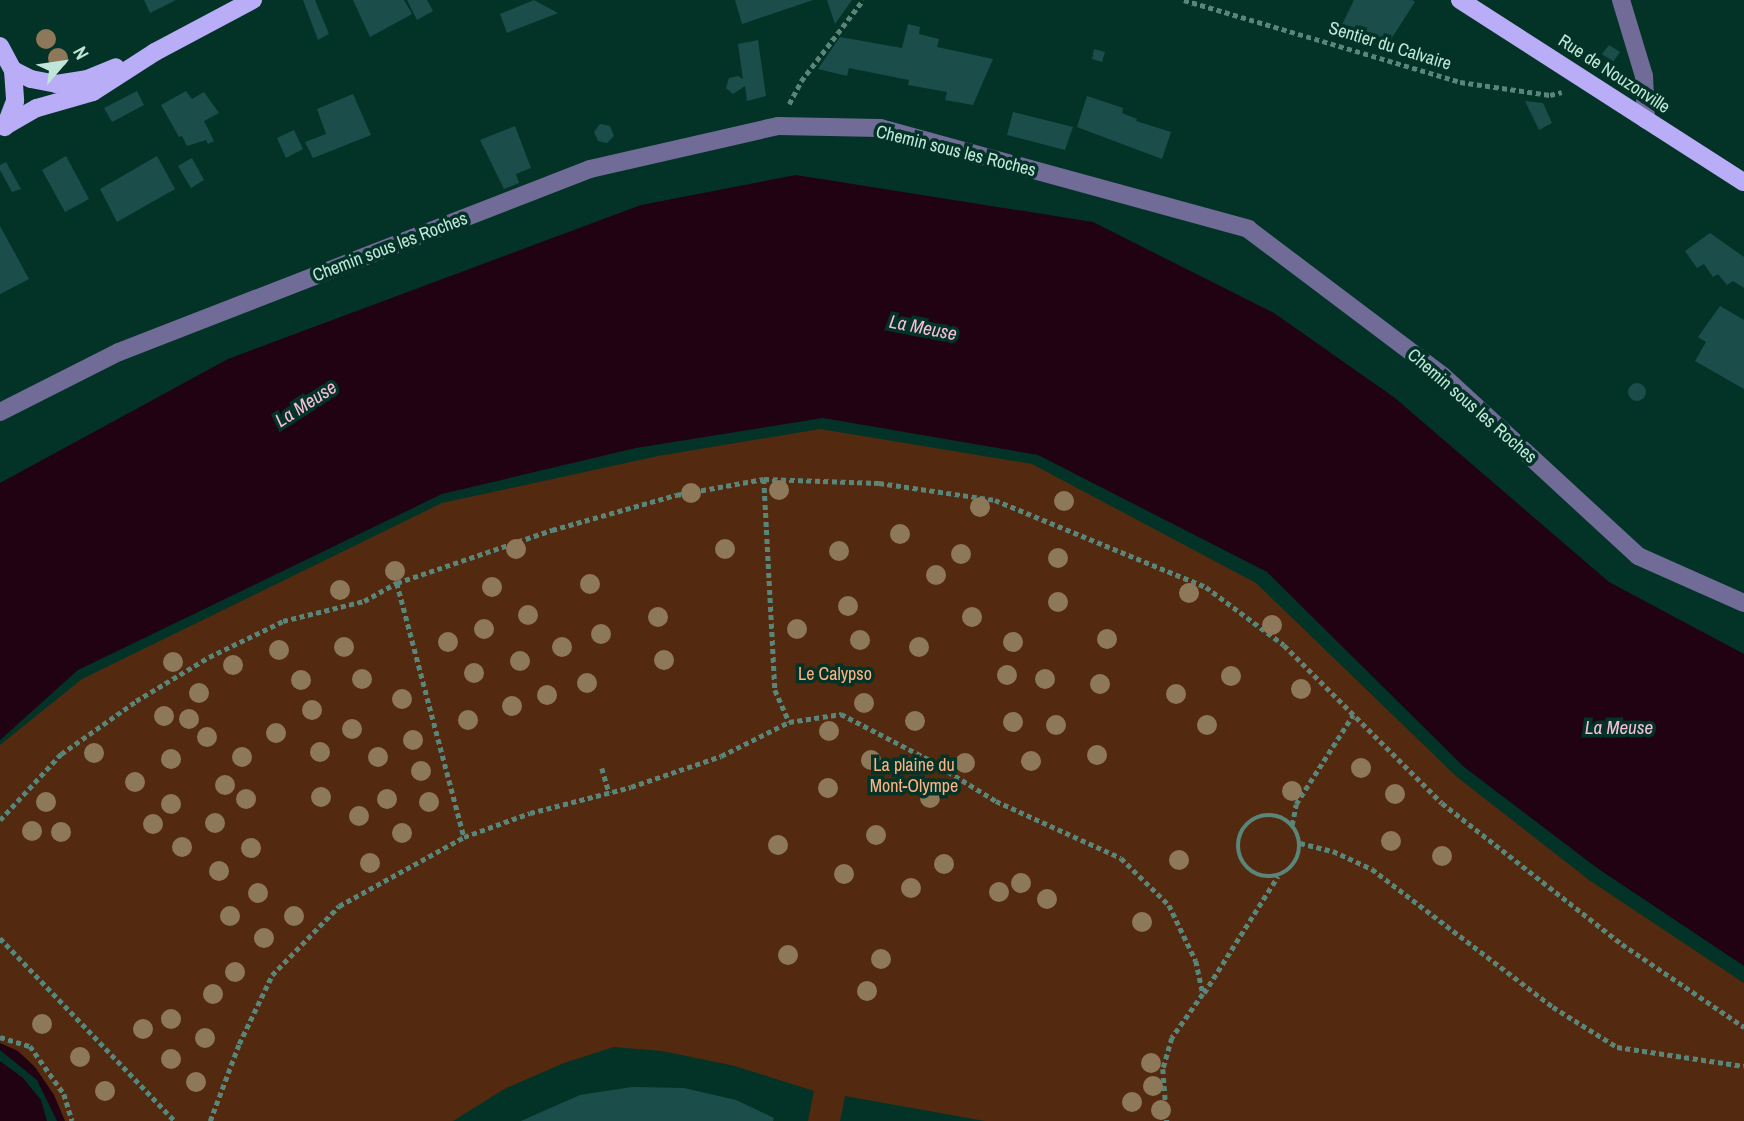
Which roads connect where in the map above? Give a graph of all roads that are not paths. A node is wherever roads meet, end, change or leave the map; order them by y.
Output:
1 (253, 0) edge
2 (1460, 0) edge
3 (1621, 0) edge
4 (0, 46) edge
5 (155, 52) junction
6 (13, 70) junction
7 (1646, 120) junction
8 (3, 129) edge
9 (1744, 182) edge
10 (0, 412) edge
11 (1744, 603) edge

1 - 5 main road
2 - 7 main road, Rue de Nouzonville
3 - 7 street
4 - 6 main road
5 - 6 main road
5 - 8 main road
6 - 8 main road
7 - 9 main road, Rue de Nouzonville
10 - 11 street, Chemin sous les Roches

